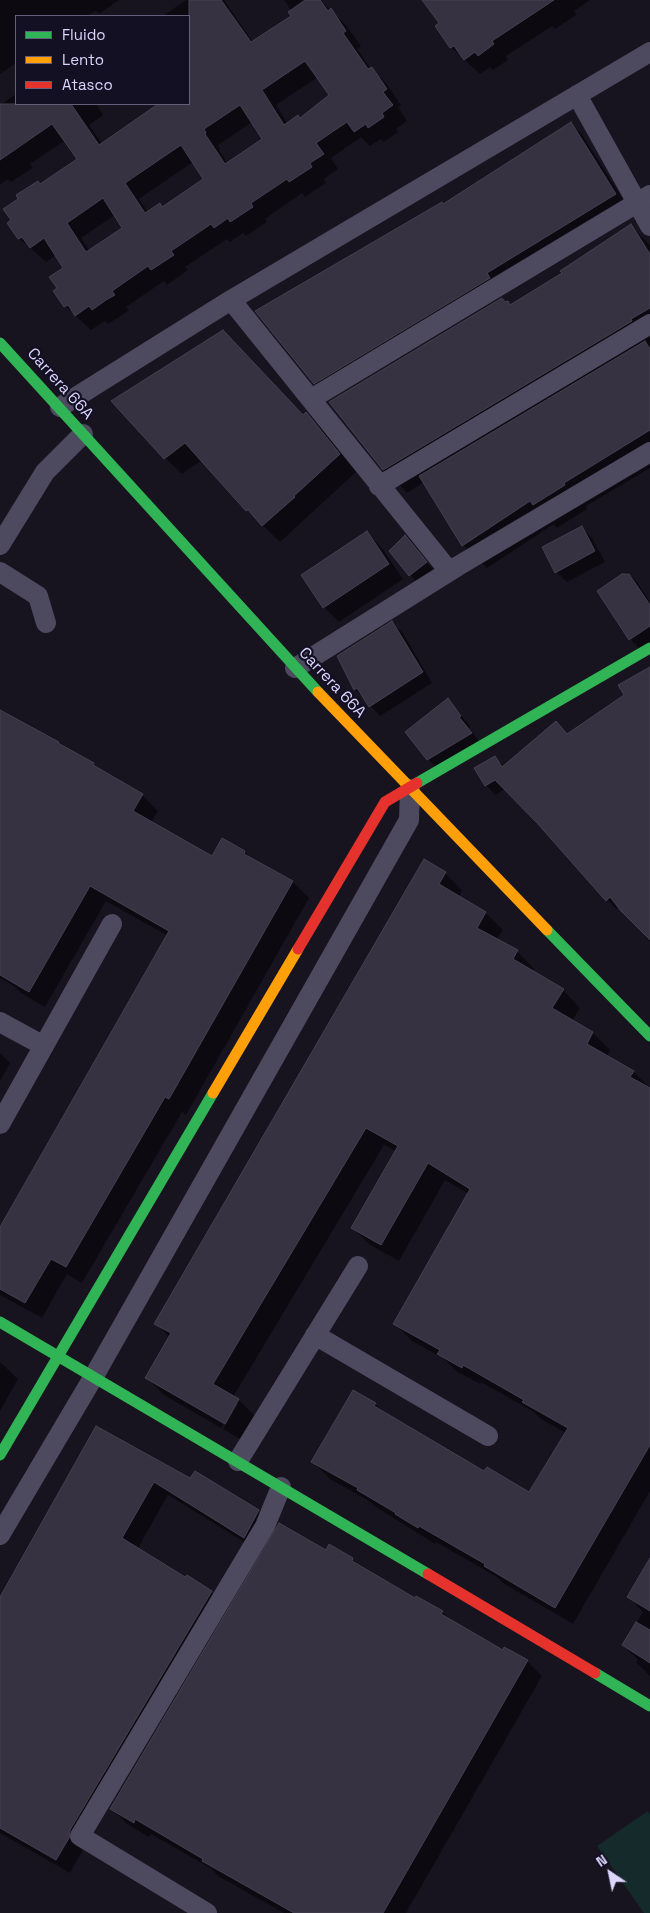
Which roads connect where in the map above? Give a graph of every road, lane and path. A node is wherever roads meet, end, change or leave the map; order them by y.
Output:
1 (650, 52) edge
2 (577, 95) junction
3 (643, 198) edge
4 (650, 226) edge
5 (231, 300) junction
6 (650, 324) edge
7 (0, 344) edge
8 (312, 399) junction
9 (60, 407) junction
10 (83, 434) junction
11 (650, 452) edge
12 (380, 486) junction
13 (0, 545) edge
14 (449, 571) junction
15 (0, 572) edge
16 (46, 623) dead end
17 (650, 648) edge
18 (295, 668) junction
19 (410, 789) junction
20 (112, 924) dead end
21 (0, 1022) edge
22 (650, 1036) edge
23 (44, 1046) junction
24 (0, 1124) edge
25 (358, 1266) dead end
26 (0, 1322) edge
27 (315, 1335) junction
28 (58, 1355) junction
29 (94, 1376) junction
30 (488, 1436) dead end
31 (0, 1455) edge
32 (238, 1462) junction
33 (281, 1488) junction
34 (0, 1535) edge
35 (650, 1706) edge
36 (206, 1913) edge

1 - 2 street
2 - 3 street
2 - 5 street
3 - 4 street
3 - 8 street
5 - 8 street
5 - 9 street
6 - 12 street
7 - 9 street, Carrera 66A
8 - 12 street
9 - 10 street, Carrera 66A
10 - 13 street
10 - 18 street, Carrera 66A
11 - 14 street
12 - 14 street
14 - 18 street
15 - 16 street
17 - 19 street
18 - 19 street, Carrera 66A
19 - 22 street, Carrera 66A
19 - 28 street
19 - 29 street
20 - 23 street
21 - 23 street
23 - 24 street
25 - 27 street
26 - 28 street
27 - 30 street
27 - 32 street
28 - 29 street
28 - 31 street
29 - 32 street
29 - 34 street
32 - 33 street
33 - 35 street
33 - 36 street

